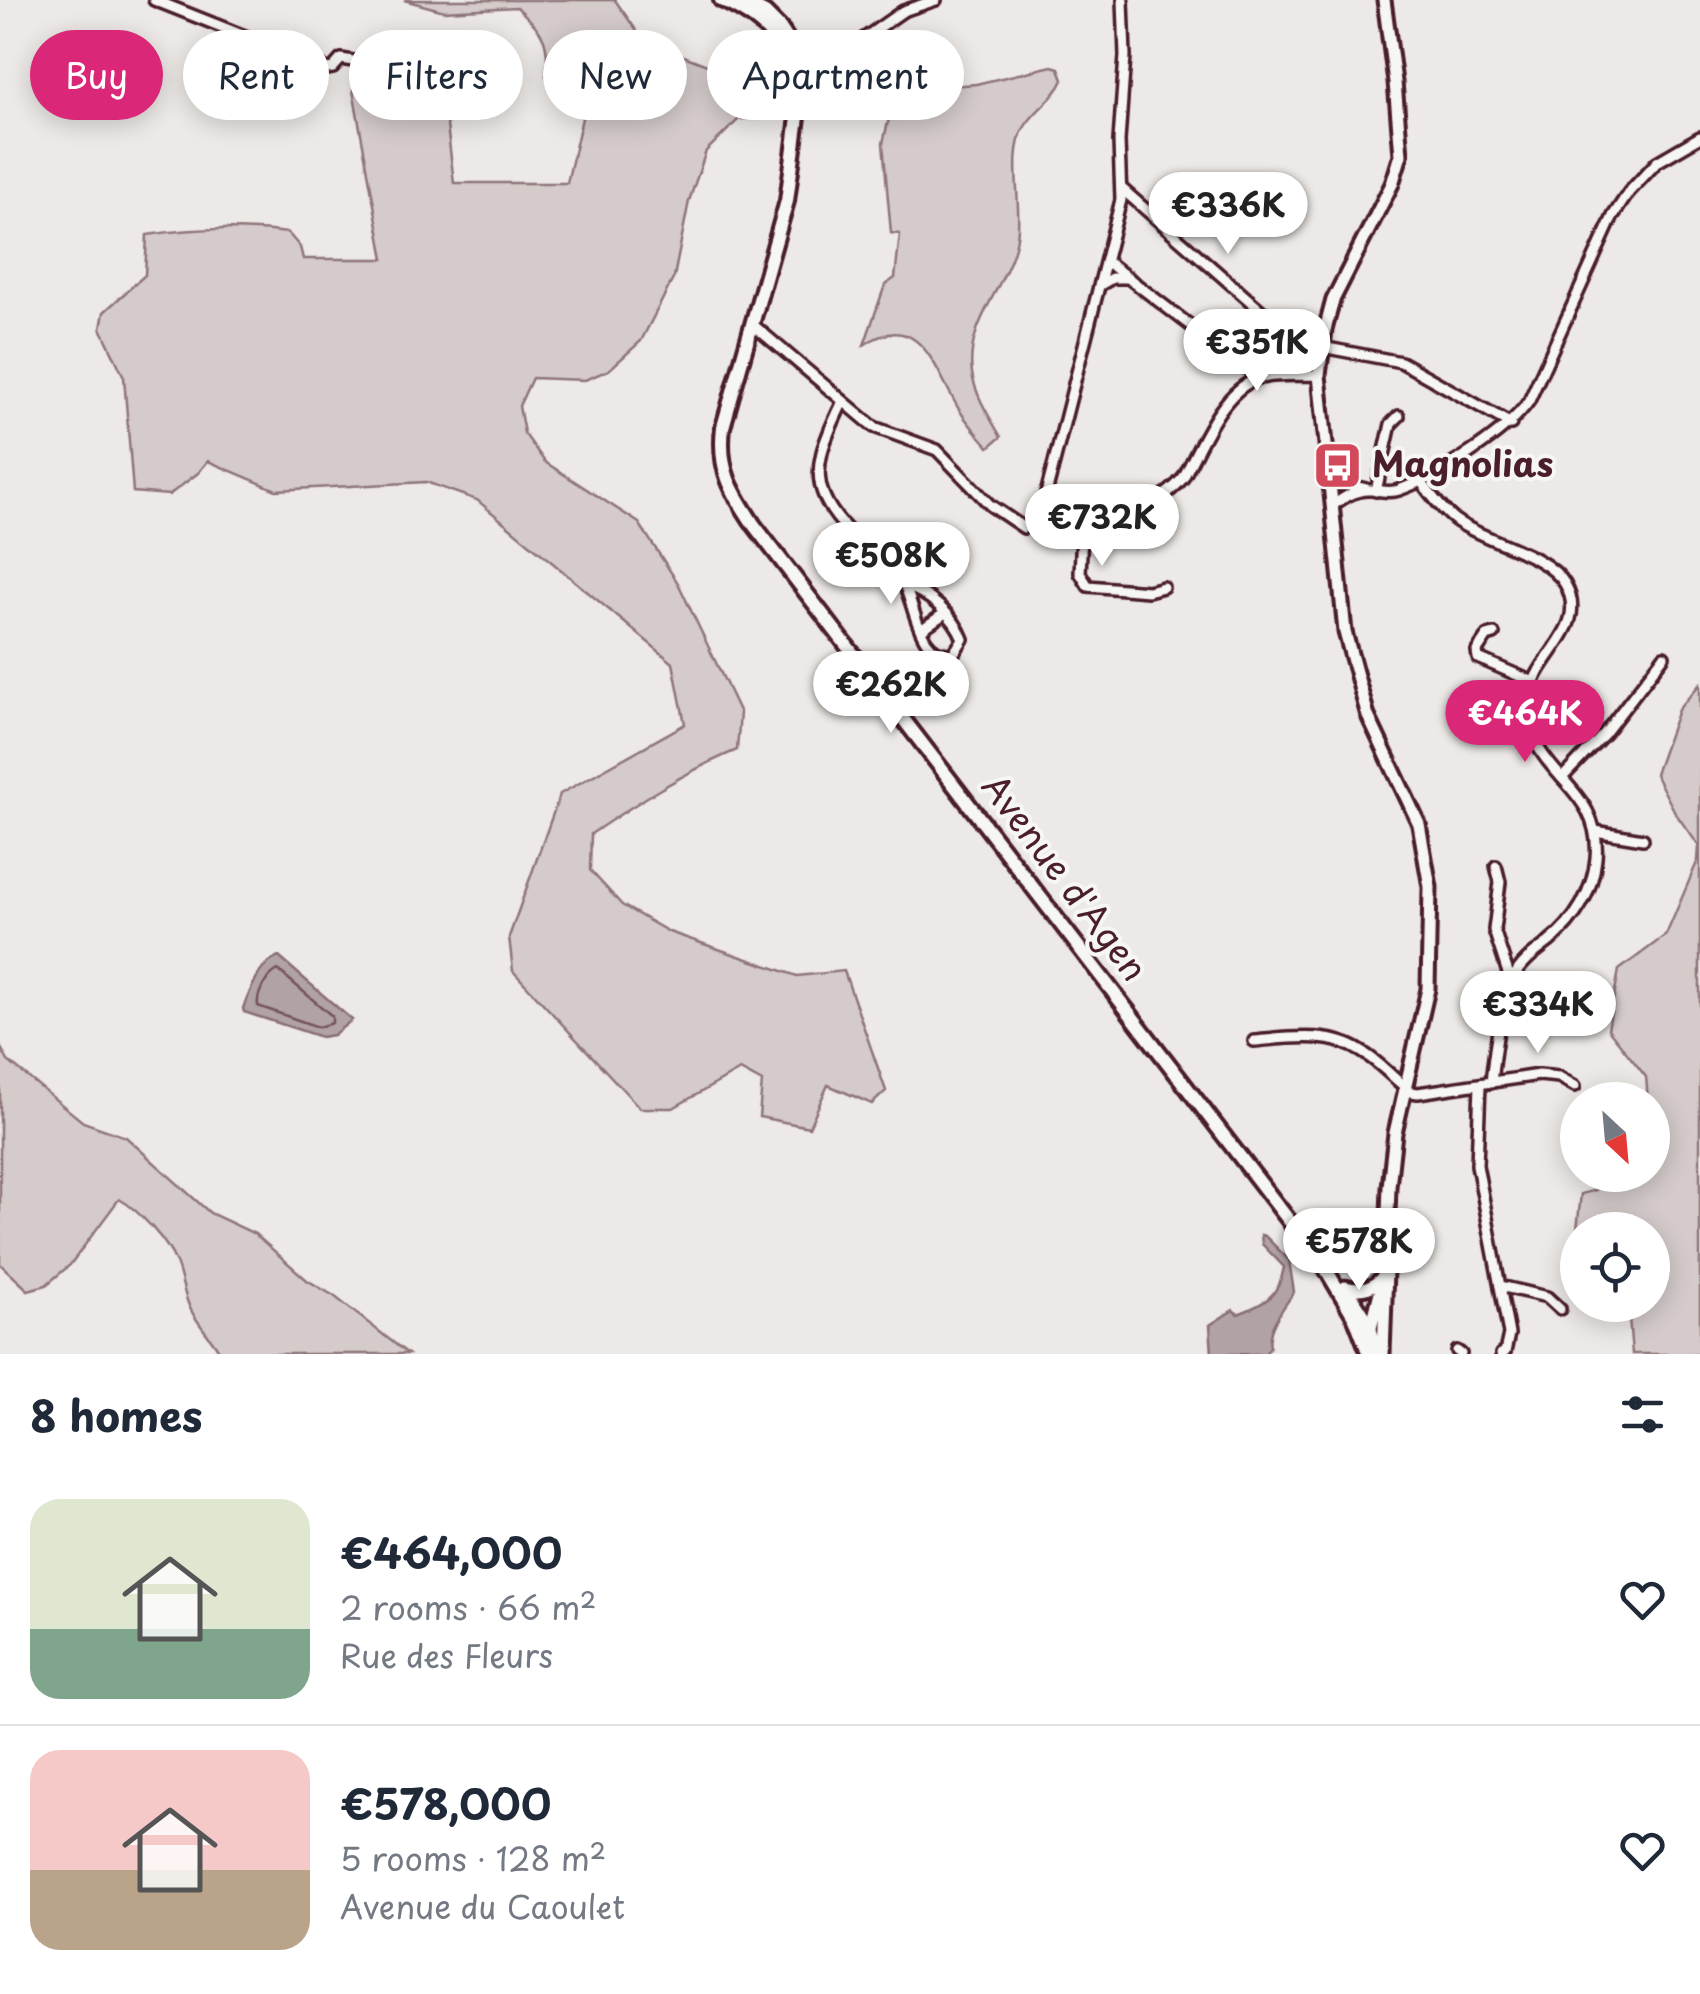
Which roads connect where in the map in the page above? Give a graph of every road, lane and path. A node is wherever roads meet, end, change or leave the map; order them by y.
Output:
1 (154, 0) edge
2 (722, 0) edge
3 (936, 0) edge
4 (1123, 0) edge
5 (1384, 0) edge
6 (743, 6) edge
7 (780, 28) edge
8 (768, 30) edge
9 (878, 30) edge
10 (349, 60) edge
11 (798, 120) edge
12 (1700, 136) edge
13 (1122, 188) junction
14 (1106, 261) junction
15 (1129, 278) junction
16 (1100, 285) junction
17 (752, 324) junction
18 (1324, 330) junction
19 (1322, 347) junction
20 (1242, 368) junction
21 (1319, 375) junction
22 (1260, 378) junction
23 (843, 401) junction
24 (1223, 406) junction
25 (1399, 416) dead end
26 (1511, 424) junction
27 (1328, 473) junction
28 (1420, 480) junction
29 (1372, 490) junction
30 (1044, 502) junction
31 (1332, 506) junction
32 (1083, 514) junction
33 (905, 586) junction
34 (1163, 587) dead end
35 (945, 613) junction
36 (921, 630) junction
37 (1494, 634) dead end
38 (1664, 656) dead end
39 (1531, 682) junction
40 (1562, 778) junction
41 (1595, 830) junction
42 (1643, 839) dead end
43 (1496, 866) dead end
44 (1511, 982) junction
45 (1254, 1040) dead end
46 (1569, 1082) edge
47 (1486, 1084) junction
48 (1404, 1089) junction
49 (1324, 1266) junction
50 (1385, 1274) junction
51 (1500, 1286) junction
52 (1345, 1288) junction
53 (1560, 1309) dead end
54 (1384, 1315) junction
55 (1367, 1323) junction
56 (1375, 1353) edge
57 (1504, 1354) edge

1 - 10 street
2 - 6 main road
3 - 9 street
4 - 13 street
5 - 18 street
6 - 7 main road
6 - 8 main road
11 - 17 main road, Avenue d'Agen
12 - 26 street
13 - 14 street
13 - 18 street
14 - 15 street
14 - 16 street
15 - 16 street
15 - 20 street
16 - 30 street
17 - 23 street
17 - 49 main road, Avenue d'Agen
18 - 19 street
19 - 21 street
19 - 26 street
20 - 22 street
20 - 24 street
21 - 22 street
21 - 27 street
22 - 24 street
23 - 30 street
23 - 33 street
24 - 32 street
25 - 29 street
26 - 28 street
27 - 29 street
27 - 31 street
28 - 29 street
28 - 39 street
29 - 31 street
30 - 32 street
31 - 48 street
32 - 34 street
33 - 35 street
33 - 36 street
35 - 36 street
35 - 36 street
37 - 39 street
38 - 40 street
39 - 40 street
40 - 41 street
41 - 42 street
41 - 44 street
43 - 44 street
44 - 47 street
45 - 48 street
46 - 47 street
47 - 48 street
47 - 51 street
48 - 50 street
49 - 52 main road
49 - 55 main road
50 - 52 street
50 - 54 street
50 - 55 street
51 - 53 street
51 - 57 street
52 - 55 main road
54 - 55 street
54 - 56 street
55 - 56 main road

